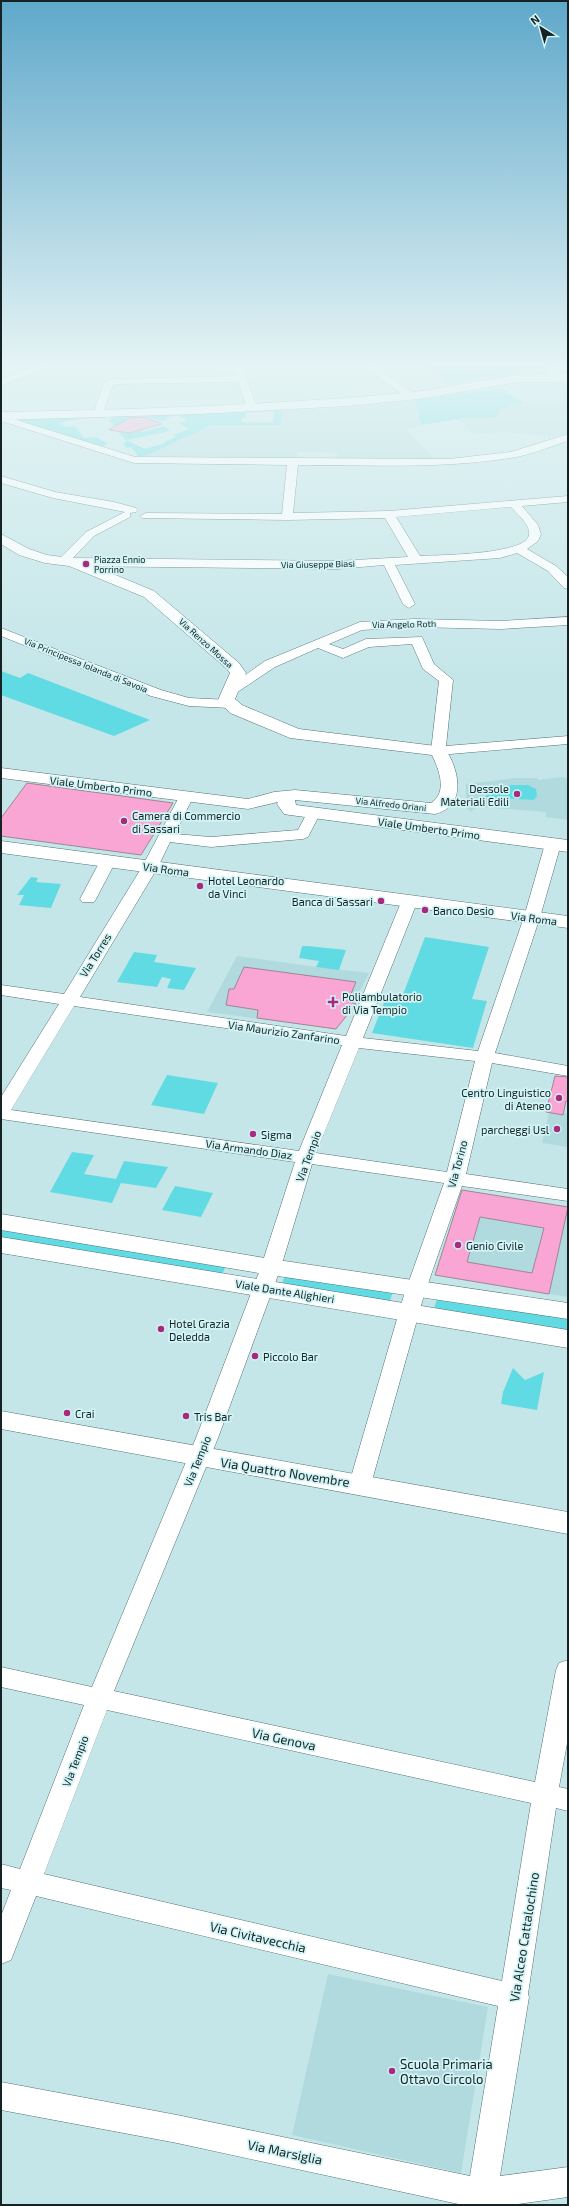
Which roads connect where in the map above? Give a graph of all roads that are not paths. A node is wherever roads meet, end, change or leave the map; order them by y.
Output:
1 (292, 469) edge
2 (1, 479) edge
3 (568, 499) edge
4 (513, 503) junction
5 (125, 514) junction
6 (389, 514) junction
7 (287, 518) junction
8 (1, 538) edge
9 (519, 549) junction
10 (416, 560) junction
11 (68, 561) junction
12 (388, 562) junction
13 (567, 581) edge
14 (409, 604) dead end
15 (568, 621) edge
16 (1, 632) edge
17 (317, 643) junction
18 (229, 698) junction
19 (568, 740) edge
20 (438, 751) junction
21 (1, 773) edge
22 (186, 797) junction
23 (292, 802) junction
24 (248, 804) joint
25 (314, 812) junction
26 (165, 837) junction
27 (561, 845) edge
28 (1, 846) edge
29 (108, 861) junction
30 (150, 867) junction
31 (88, 899) dead end
32 (410, 900) junction
33 (532, 917) junction
34 (568, 922) edge
35 (1, 990) edge
36 (68, 1000) junction
37 (354, 1042) junction
38 (485, 1057) junction
39 (568, 1071) edge
40 (1, 1113) edge
41 (305, 1158) junction
42 (455, 1179) junction
43 (568, 1195) edge
44 (1, 1222) edge
45 (1, 1246) edge
46 (268, 1278) junction
47 (416, 1289) junction
48 (568, 1312) edge
49 (409, 1313) junction
50 (568, 1338) edge
51 (1, 1420) edge
52 (199, 1457) junction
53 (360, 1484) junction
54 (568, 1523) edge
55 (568, 1670) edge
56 (1, 1677) edge
57 (98, 1699) junction
58 (557, 1797) edge
59 (1, 1876) edge
60 (27, 1883) junction
61 (1, 1951) edge
62 (515, 1997) junction
63 (1, 2096) edge
64 (568, 2182) edge
65 (482, 2200) edge

1 - 7 street
2 - 5 street
3 - 4 street
4 - 6 street
4 - 9 street
5 - 7 street
5 - 11 street
6 - 7 street
6 - 10 street
8 - 11 main road
9 - 10 street, Via Giuseppe Biasi
9 - 13 street
10 - 12 street, Via Giuseppe Biasi
11 - 12 street, Via Giuseppe Biasi
11 - 18 main road, Via Renzo Mossa
12 - 14 street
15 - 17 street, Via Angelo Roth
16 - 18 street, Via Principessa Iolanda di Savoia
17 - 18 street, Via Angelo Roth
17 - 20 street
18 - 20 main road
19 - 20 street
20 - 23 main road, Via Alfredo Oriani
21 - 22 main road, Viale Umberto Primo
22 - 24 main road, Viale Umberto Primo
22 - 26 street, Via Torres
23 - 24 main road, Via Alfredo Oriani
23 - 25 main road, Viale Umberto Primo
25 - 26 street
25 - 27 main road, Viale Umberto Primo
26 - 30 street, Via Torres
27 - 33 street, Via Torino
28 - 29 main road, Via Roma
29 - 30 main road, Via Roma
29 - 31 street
30 - 32 main road, Via Roma
30 - 36 street, Via Torres
32 - 33 main road, Via Roma
32 - 37 street, Via Tempio
33 - 34 main road, Via Roma
33 - 38 street, Via Torino
35 - 36 street, Via Maurizio Zanfarino
36 - 37 street, Via Maurizio Zanfarino
36 - 40 street, Via Torres
37 - 38 street, Via Maurizio Zanfarino
37 - 41 street, Via Tempio
38 - 39 street, Via Maurizio Zanfarino
38 - 42 street, Via Torino
40 - 41 street, Via Armando Diaz
41 - 42 street, Via Armando Diaz
41 - 46 street, Via Tempio
42 - 43 street, Via Armando Diaz
42 - 47 street, Via Torino
44 - 46 main road, Viale Dante Alighieri
45 - 46 main road, Viale Dante Alighieri
46 - 47 main road, Viale Dante Alighieri
46 - 49 main road, Viale Dante Alighieri
46 - 52 street, Via Tempio
47 - 48 main road, Viale Dante Alighieri
47 - 49 street, Via Torino
49 - 50 main road, Viale Dante Alighieri
49 - 53 street, Via Torino
51 - 52 main road, Via Quattro Novembre
52 - 53 main road, Via Quattro Novembre
52 - 57 street, Via Tempio
53 - 54 main road, Via Quattro Novembre
55 - 58 street, Via Alceo Cattalochino
56 - 57 street, Via Genova
57 - 58 street, Via Genova
57 - 60 street, Via Tempio
58 - 62 street, Via Alceo Cattalochino
59 - 60 street, Via Civitavecchia
60 - 61 street, Via Tempio
60 - 62 street, Via Civitavecchia
62 - 65 street, Via Alceo Cattalochino
63 - 65 street, Via Marsiglia
64 - 65 street, Via Marsiglia

